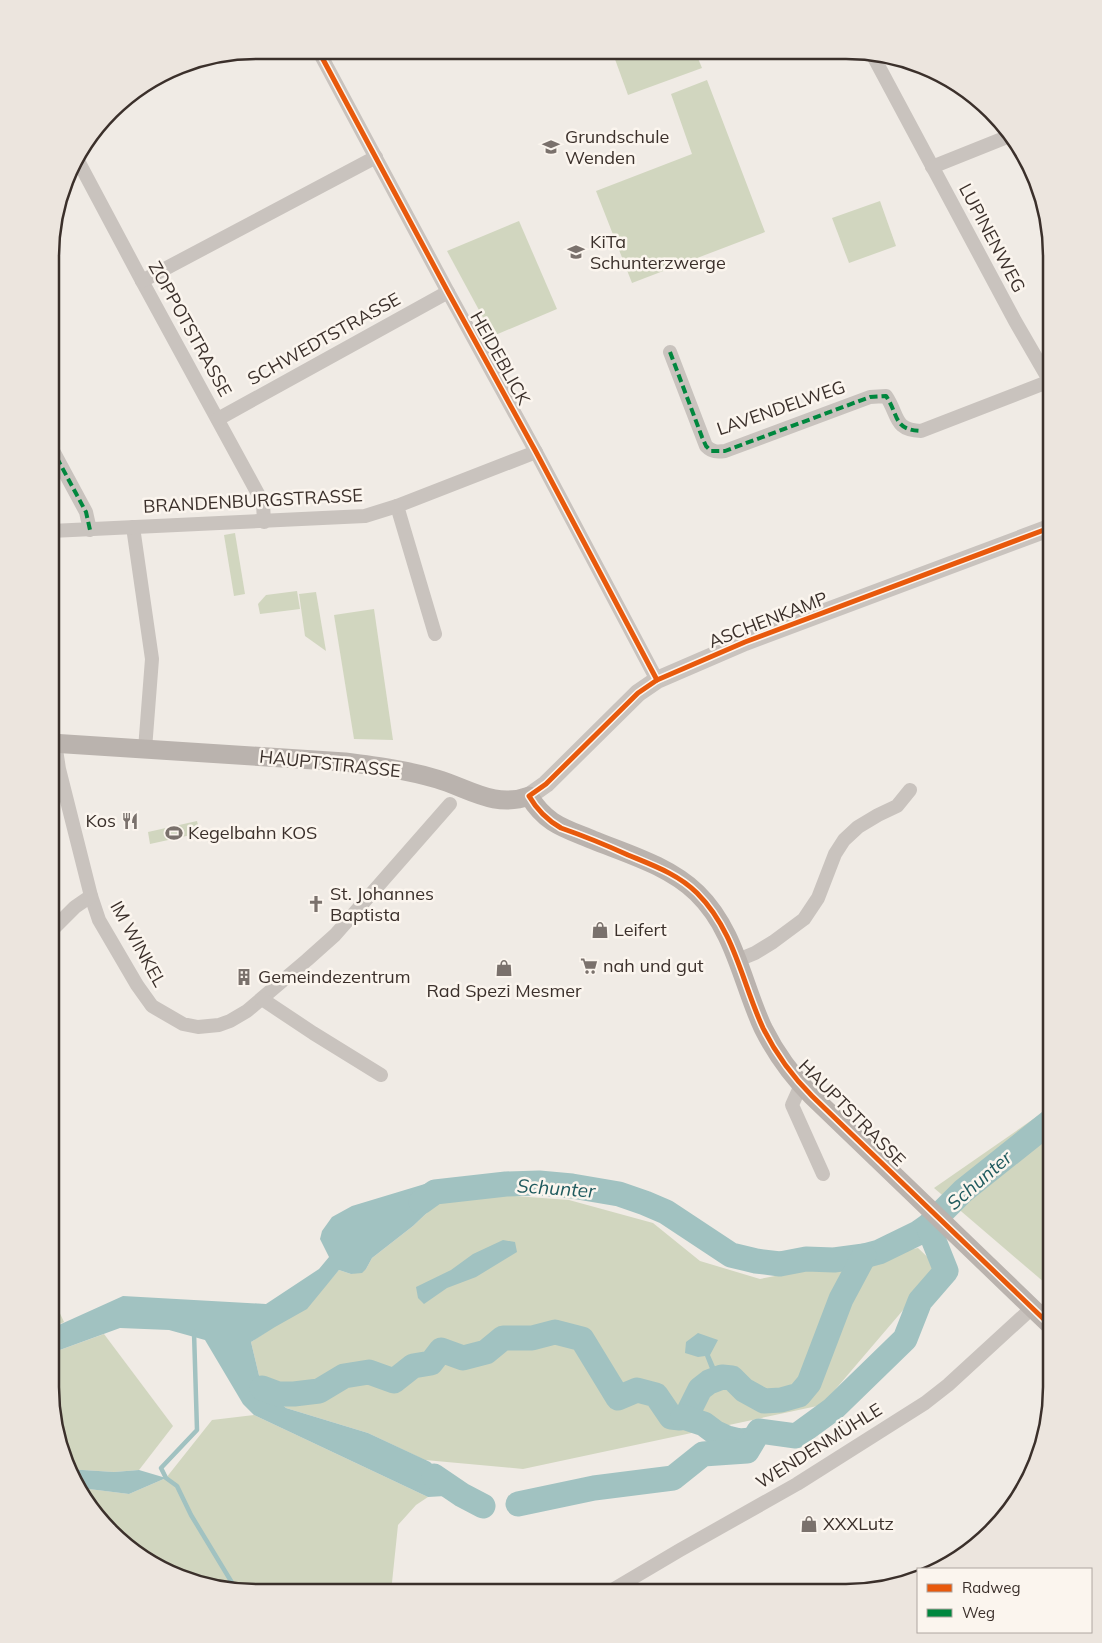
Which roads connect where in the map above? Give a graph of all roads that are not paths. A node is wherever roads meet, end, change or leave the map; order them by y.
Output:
1 (323, 59) edge
2 (877, 61) edge
3 (1004, 138) edge
4 (376, 157) junction
5 (81, 166) edge
6 (932, 167) junction
7 (142, 281) junction
8 (448, 292) junction
9 (670, 352) dead end
10 (1043, 366) edge
11 (1043, 383) edge
12 (218, 419) junction
13 (921, 431) joint
14 (536, 452) junction
15 (59, 460) edge
16 (397, 506) junction
17 (264, 522) junction
18 (133, 527) junction
19 (90, 530) junction
20 (1043, 530) edge
21 (59, 531) edge
22 (436, 634) dead end
23 (657, 680) junction
24 (59, 743) edge
25 (145, 749) junction
26 (59, 768) edge
27 (910, 790) dead end
28 (529, 796) junction
29 (450, 804) dead end
30 (91, 896) junction
31 (59, 923) edge
32 (738, 960) junction
33 (262, 999) junction
34 (381, 1074) dead end
35 (801, 1085) junction
36 (823, 1174) dead end
37 (1032, 1308) junction
38 (1043, 1318) edge
39 (623, 1584) edge

1 - 4 street, HEIDEBLICK
2 - 6 street, LUPINENWEG
3 - 6 street
4 - 7 street
4 - 8 street, HEIDEBLICK
5 - 7 street, ZOPPOTSTRASSE
6 - 10 street, LUPINENWEG
7 - 12 street, ZOPPOTSTRASSE
8 - 12 street, SCHWEDTSTRASSE
8 - 14 street, HEIDEBLICK
9 - 13 street, LAVENDELWEG
11 - 13 street, LUPINENWEG
12 - 17 street, ZOPPOTSTRASSE
14 - 16 street, BRANDENBURGSTRASSE
14 - 23 street, HEIDEBLICK
15 - 19 street
16 - 17 street, BRANDENBURGSTRASSE
16 - 22 street
17 - 18 street, BRANDENBURGSTRASSE
18 - 19 street, BRANDENBURGSTRASSE
18 - 25 street
19 - 21 street, BRANDENBURGSTRASSE
20 - 23 street, ASCHENKAMP
23 - 28 street, ASCHENKAMP
24 - 25 main road, HAUPTSTRASSE
25 - 28 main road, HAUPTSTRASSE
26 - 30 street, IM WINKEL
27 - 32 street
28 - 32 main road, HAUPTSTRASSE
29 - 33 street, IM WINKEL
30 - 31 street, IM WINKEL
30 - 33 street, IM WINKEL
32 - 35 main road, HAUPTSTRASSE
33 - 34 street
35 - 36 street
35 - 37 main road, HAUPTSTRASSE
37 - 38 main road, HAUPTSTRASSE
37 - 39 street, WENDENMÜHLE

